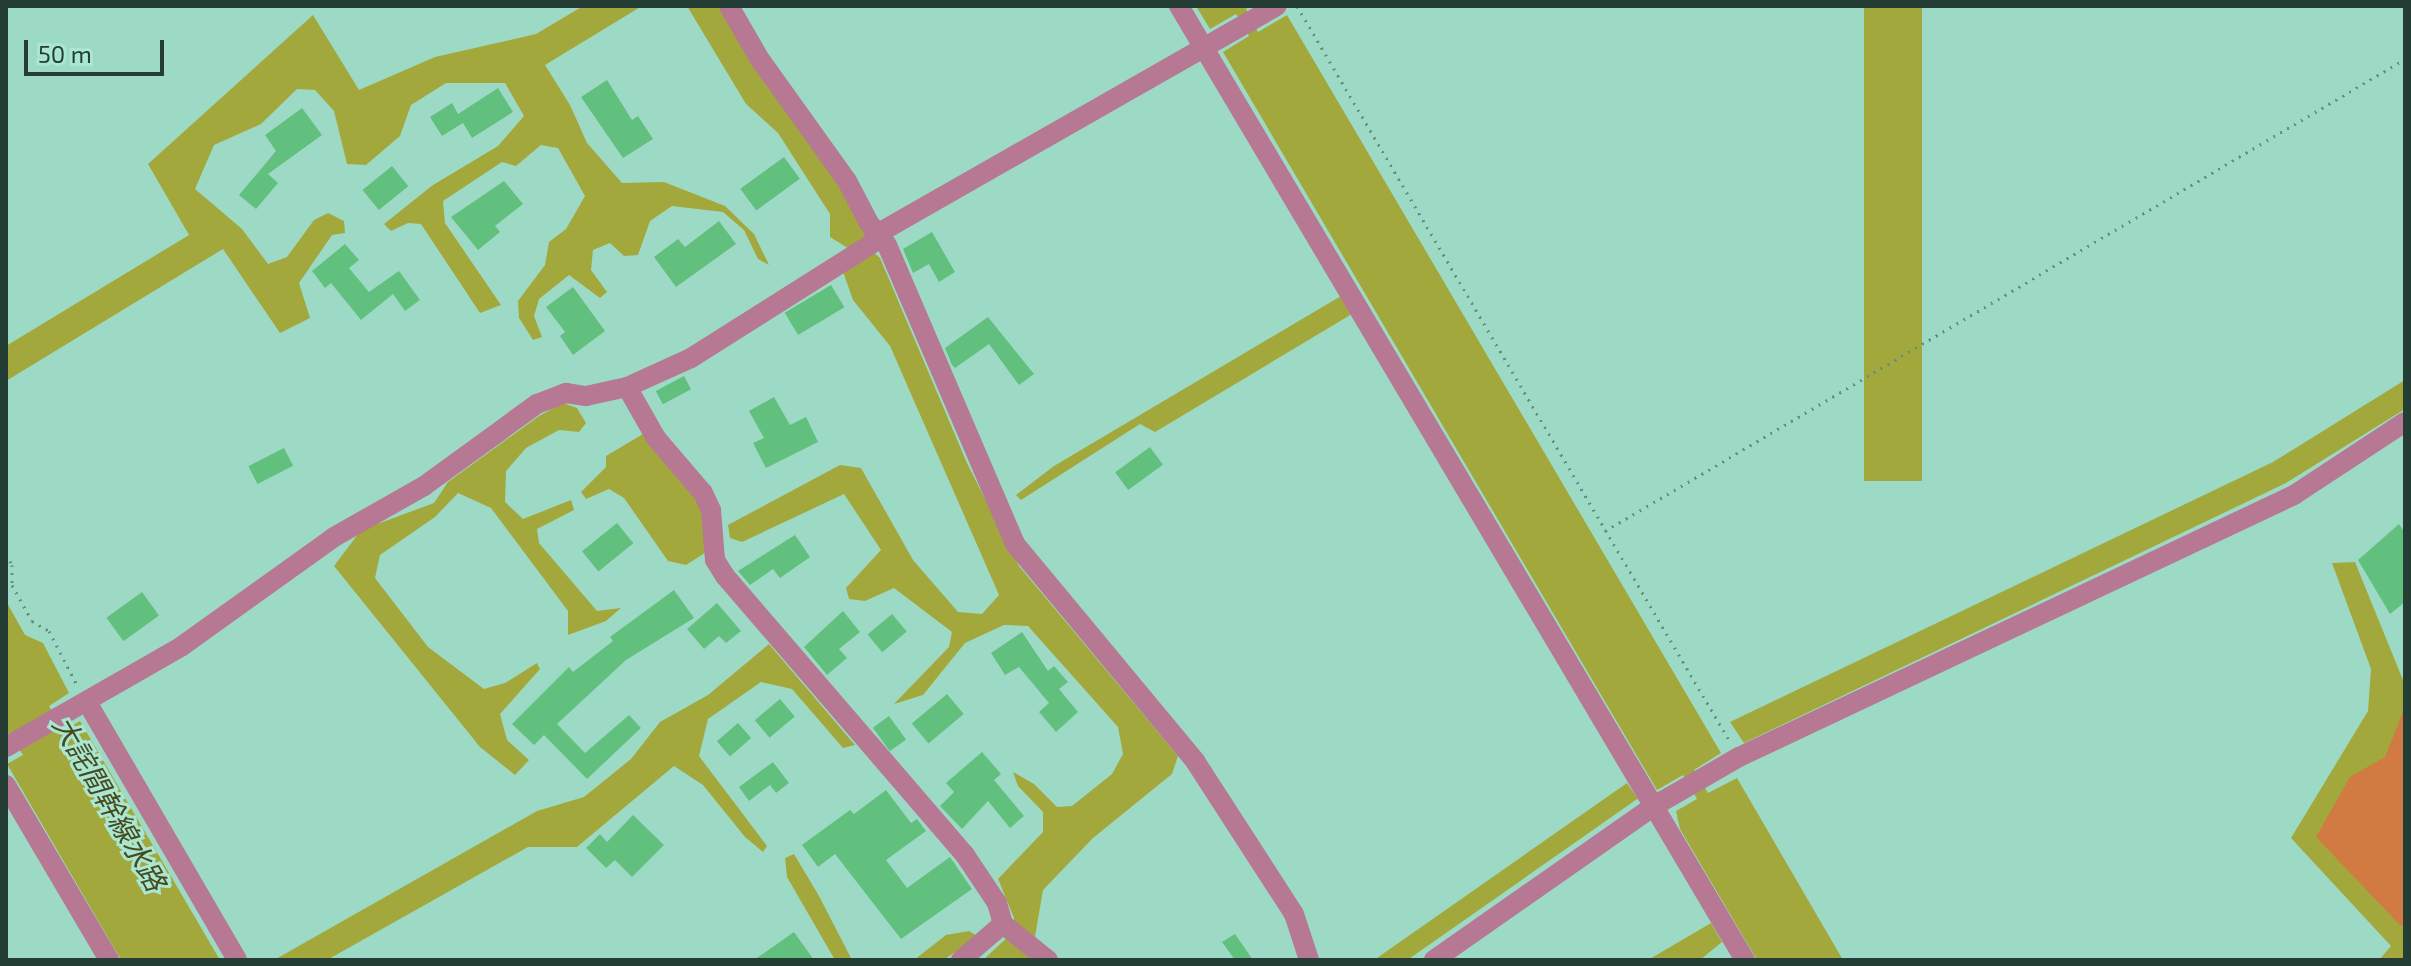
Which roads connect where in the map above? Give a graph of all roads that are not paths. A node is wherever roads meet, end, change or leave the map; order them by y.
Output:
1 (729, 6) edge
2 (1179, 6) edge
3 (1277, 6) edge
4 (1204, 49) junction
5 (874, 239) junction
6 (627, 387) junction
7 (2405, 422) edge
8 (87, 702) junction
9 (9, 745) edge
10 (6, 785) edge
11 (1654, 806) junction
12 (1003, 924) junction
13 (1043, 955) edge
14 (109, 960) edge
15 (237, 960) edge
16 (961, 960) edge
17 (1309, 960) edge
18 (1434, 960) edge
19 (1745, 960) edge

1 - 5 street
2 - 4 street
3 - 4 street
4 - 5 street
4 - 11 street
5 - 6 street
5 - 17 street
6 - 8 street
6 - 12 street
7 - 11 street
8 - 9 street
8 - 15 street
10 - 14 street
11 - 18 street
11 - 19 street
12 - 13 street
12 - 16 street

